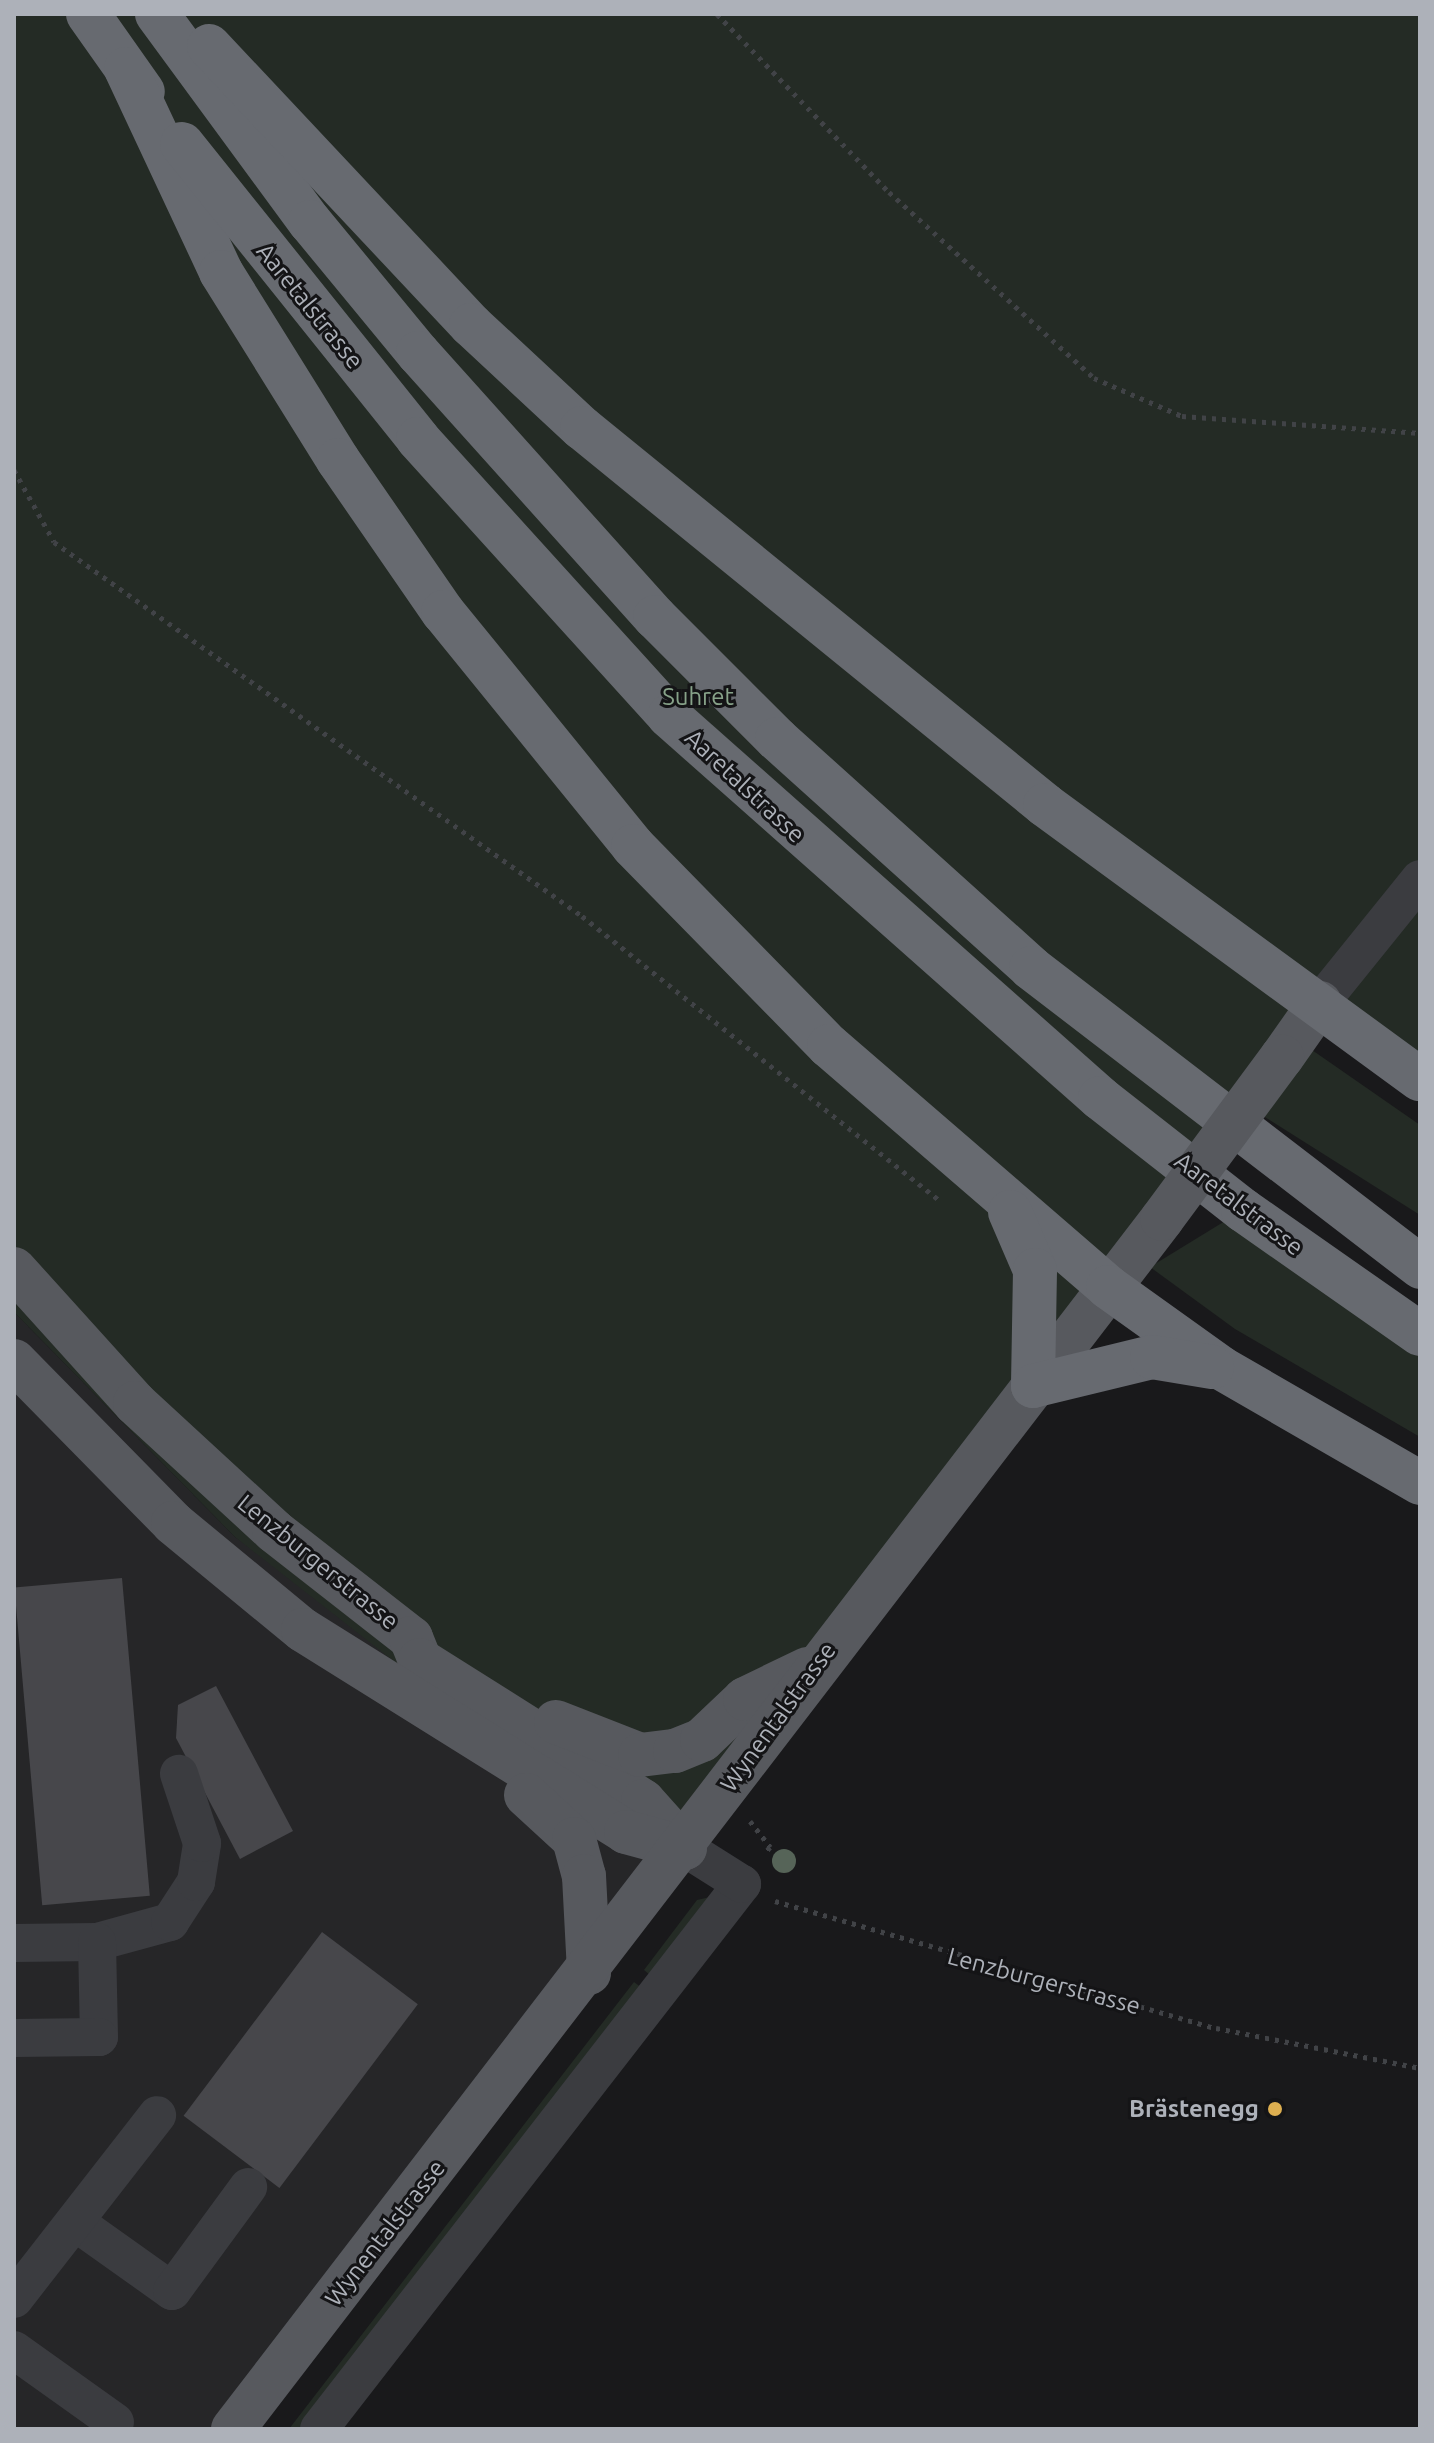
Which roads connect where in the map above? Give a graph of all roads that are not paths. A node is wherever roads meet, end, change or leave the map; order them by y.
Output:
1 (88, 14) edge
2 (157, 14) edge
3 (181, 14) edge
4 (126, 69) junction
5 (1420, 879) edge
6 (1320, 1003) junction
7 (1420, 1079) edge
8 (1004, 1203) junction
9 (1420, 1267) edge
10 (14, 1269) edge
11 (1108, 1287) junction
12 (1420, 1334) edge
13 (14, 1361) edge
14 (1221, 1368) junction
15 (1033, 1386) junction
16 (1420, 1483) edge
17 (303, 1630) junction
18 (411, 1638) junction
19 (813, 1666) junction
20 (179, 1774) dead end
21 (685, 1848) junction
22 (97, 1942) junction
23 (14, 1943) edge
24 (589, 1973) junction
25 (14, 2038) edge
26 (157, 2115) dead end
27 (248, 2187) dead end
28 (75, 2222) junction
29 (14, 2299) edge
30 (14, 2350) edge
31 (115, 2422) dead end
32 (233, 2429) edge
33 (319, 2429) edge

1 - 4 highway, Aaretalstrasse
2 - 9 highway
3 - 6 highway
4 - 8 highway
4 - 12 highway, Aaretalstrasse
5 - 6 lane
6 - 7 highway
6 - 11 main road, Wynentalstrasse, bridge
8 - 11 highway
8 - 15 highway
10 - 18 main road, Lenzburgerstrasse
11 - 14 highway
11 - 15 main road, Wynentalstrasse
13 - 17 main road, Lenzburgerstrasse
14 - 15 highway
14 - 16 highway
15 - 19 main road, Wynentalstrasse
17 - 21 main road, Lenzburgerstrasse
17 - 24 main road
18 - 19 main road
18 - 21 main road, Lenzburgerstrasse
19 - 21 main road, Wynentalstrasse
20 - 22 lane
21 - 24 main road, Wynentalstrasse
21 - 33 lane, Lenzburgerstrasse
22 - 23 lane
22 - 25 lane
24 - 32 main road, Wynentalstrasse
26 - 28 lane
27 - 28 lane
28 - 29 lane
30 - 31 lane

